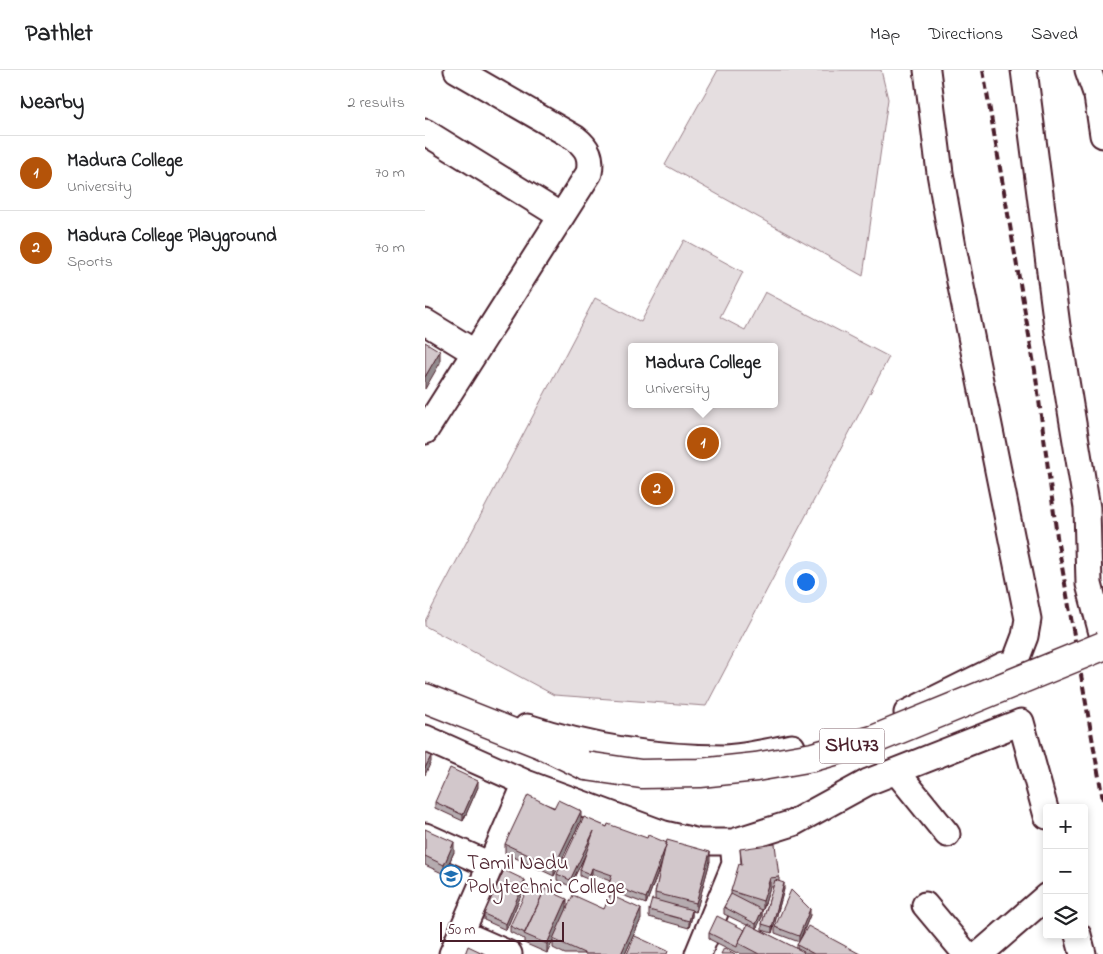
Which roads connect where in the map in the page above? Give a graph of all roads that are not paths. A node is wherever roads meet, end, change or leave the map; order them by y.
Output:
1 (457, 70) edge
2 (927, 70) edge
3 (1024, 70) edge
4 (1088, 70) edge
5 (425, 132) edge
6 (1103, 135) edge
7 (561, 216) junction
8 (425, 322) edge
9 (474, 352) junction
10 (425, 431) edge
11 (1103, 637) edge
12 (1103, 646) edge
13 (425, 689) edge
14 (425, 698) edge
15 (425, 718) edge
16 (425, 738) edge
17 (580, 763) junction
18 (896, 771) junction
19 (527, 783) junction
20 (1044, 804) edge
21 (947, 834) dead end
22 (425, 836) edge
23 (733, 842) junction
24 (490, 865) junction
25 (1043, 899) edge
26 (925, 905) dead end
27 (1079, 939) edge
28 (456, 944) edge
29 (709, 948) edge
30 (509, 954) edge
31 (966, 954) edge
32 (980, 954) edge
33 (1083, 954) edge

1 - 7 street
2 - 13 street
3 - 11 street
4 - 6 street
5 - 7 street
7 - 9 street
8 - 9 street
9 - 10 street
12 - 17 main road, SHU73, bridge
14 - 17 main road, SHU73
15 - 17 main road, SHU73
16 - 19 street
18 - 20 street
18 - 21 street
18 - 23 street
19 - 23 street
19 - 24 street
22 - 24 street
23 - 29 street
24 - 28 street
25 - 32 street
26 - 31 street
27 - 33 street
28 - 30 street

